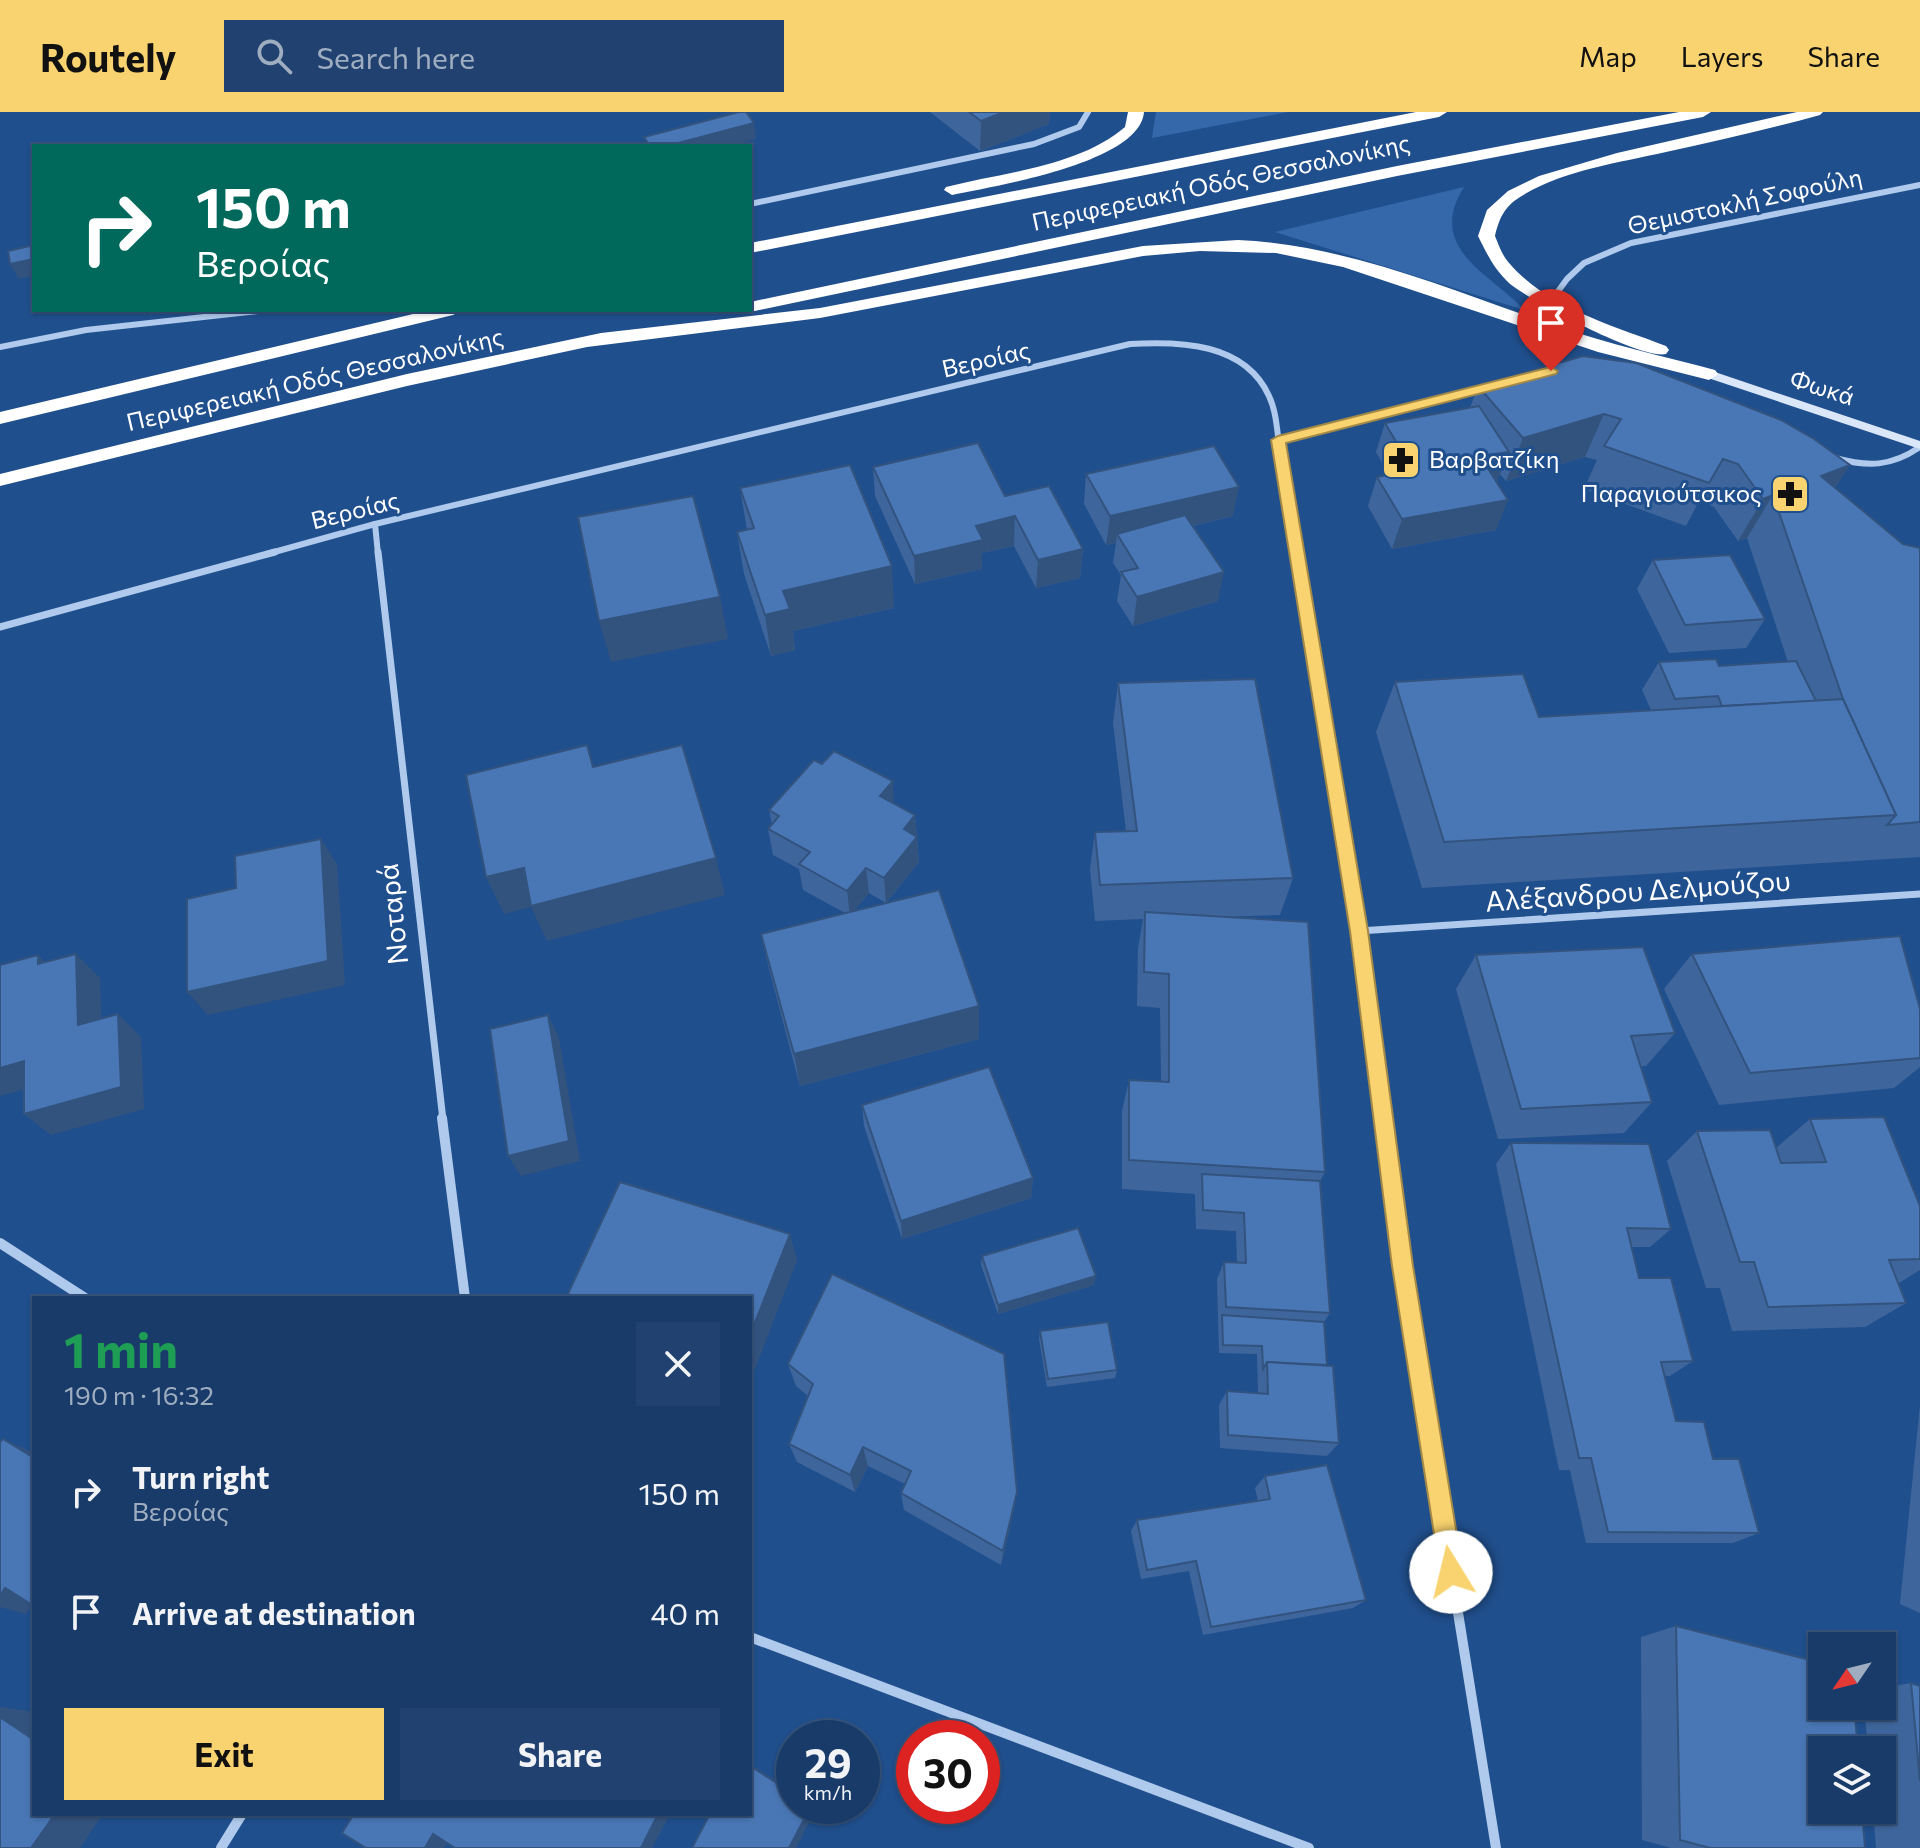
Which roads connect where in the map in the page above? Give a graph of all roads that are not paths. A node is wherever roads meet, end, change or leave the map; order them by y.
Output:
1 (1088, 112) edge
2 (1136, 112) edge
3 (1439, 112) edge
4 (1703, 112) edge
5 (1815, 112) edge
6 (1920, 185) edge
7 (752, 204) edge
8 (752, 234) edge
9 (752, 248) edge
10 (1551, 301) junction
11 (752, 307) edge
12 (249, 312) edge
13 (445, 312) edge
14 (726, 312) edge
15 (588, 342) junction
16 (0, 347) edge
17 (1709, 374) junction
18 (1490, 387) edge
19 (0, 418) edge
20 (1278, 440) junction
21 (1920, 446) edge
22 (1830, 457) edge
23 (0, 480) edge
24 (375, 524) junction
25 (0, 627) edge
26 (1920, 894) edge
27 (1359, 931) junction
28 (0, 1243) edge
29 (82, 1296) edge
30 (465, 1296) edge
31 (752, 1638) edge
32 (241, 1816) edge
33 (221, 1848) edge
34 (1309, 1848) edge
35 (1496, 1848) edge

1 - 7 street
2 - 8 highway
3 - 9 highway, Περιφερειακή Οδός Θεσσαλονίκης
4 - 11 highway, Περιφερειακή Οδός Θεσσαλονίκης
5 - 10 highway
6 - 10 street, Θεμιστοκλή Σοφούλη
10 - 17 highway
12 - 16 street
13 - 19 highway, Περιφερειακή Οδός Θεσσαλονίκης
14 - 15 highway, Περιφερειακή Οδός Θεσσαλονίκης
15 - 17 highway
15 - 23 highway, Περιφερειακή Οδός Θεσσαλονίκης
17 - 21 main road, Φωκά
18 - 20 street
20 - 24 street, Βεροίας
20 - 27 street, Βεροίας
21 - 22 street
24 - 25 street, Βεροίας
24 - 30 street, Νοταρά
26 - 27 street, Αλέξανδρου Δελμούζου
27 - 35 street, Βεροίας
28 - 29 street
31 - 34 street
32 - 33 street

